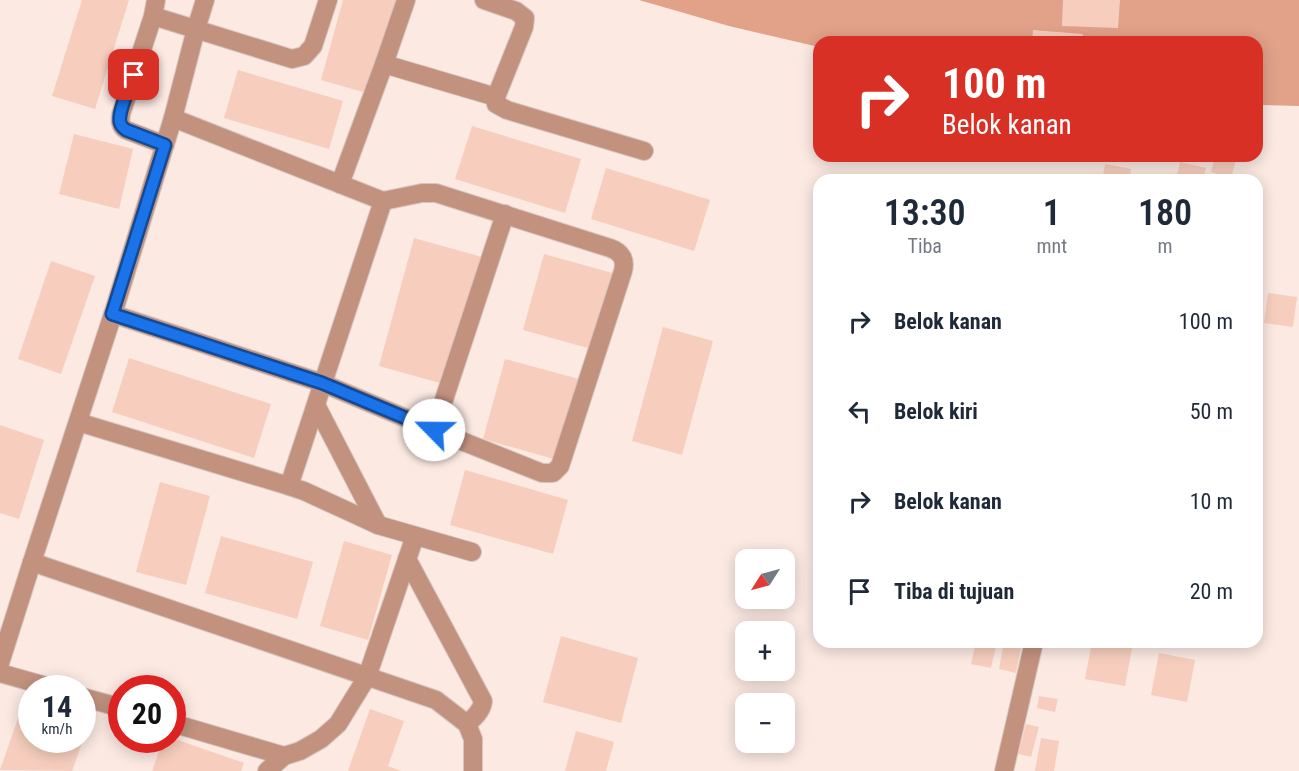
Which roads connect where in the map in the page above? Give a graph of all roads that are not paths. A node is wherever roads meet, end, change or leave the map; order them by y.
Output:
1 (205, 0) edge
2 (328, 0) edge
3 (406, 0) edge
4 (484, 0) edge
5 (155, 8) edge
6 (196, 29) junction
7 (384, 64) junction
8 (496, 97) junction
9 (173, 118) junction
10 (165, 145) junction
11 (644, 151) dead end
12 (340, 184) junction
13 (383, 201) junction
14 (505, 214) junction
15 (112, 314) junction
16 (322, 383) junction
17 (316, 405) junction
18 (78, 422) junction
19 (434, 430) junction
20 (289, 486) junction
21 (378, 525) junction
22 (415, 536) junction
23 (472, 552) dead end
24 (407, 559) junction
25 (32, 562) junction
26 (1034, 648) edge
27 (0, 663) edge
28 (0, 673) edge
29 (367, 677) junction
30 (18, 678) edge
31 (467, 724) junction
32 (186, 727) edge
33 (284, 756) junction
34 (267, 771) edge
35 (473, 771) edge
36 (1004, 771) edge

1 - 6 lane
2 - 6 lane
3 - 7 lane
4 - 8 lane
5 - 6 lane
5 - 10 lane
6 - 9 lane
7 - 8 lane
7 - 12 lane
8 - 11 lane
9 - 10 lane
9 - 12 lane
10 - 15 lane
12 - 13 lane
13 - 14 lane
13 - 16 lane
14 - 19 lane
14 - 19 lane
15 - 16 lane
15 - 18 lane
16 - 17 lane
16 - 19 lane
17 - 20 lane
17 - 21 lane
18 - 20 lane
18 - 25 lane
20 - 21 lane
21 - 22 lane
22 - 23 lane
22 - 24 lane
24 - 29 lane
24 - 31 lane
25 - 27 lane
25 - 29 lane
26 - 36 lane
28 - 30 lane
29 - 31 lane
29 - 33 lane
31 - 35 lane
32 - 33 lane
33 - 34 lane

